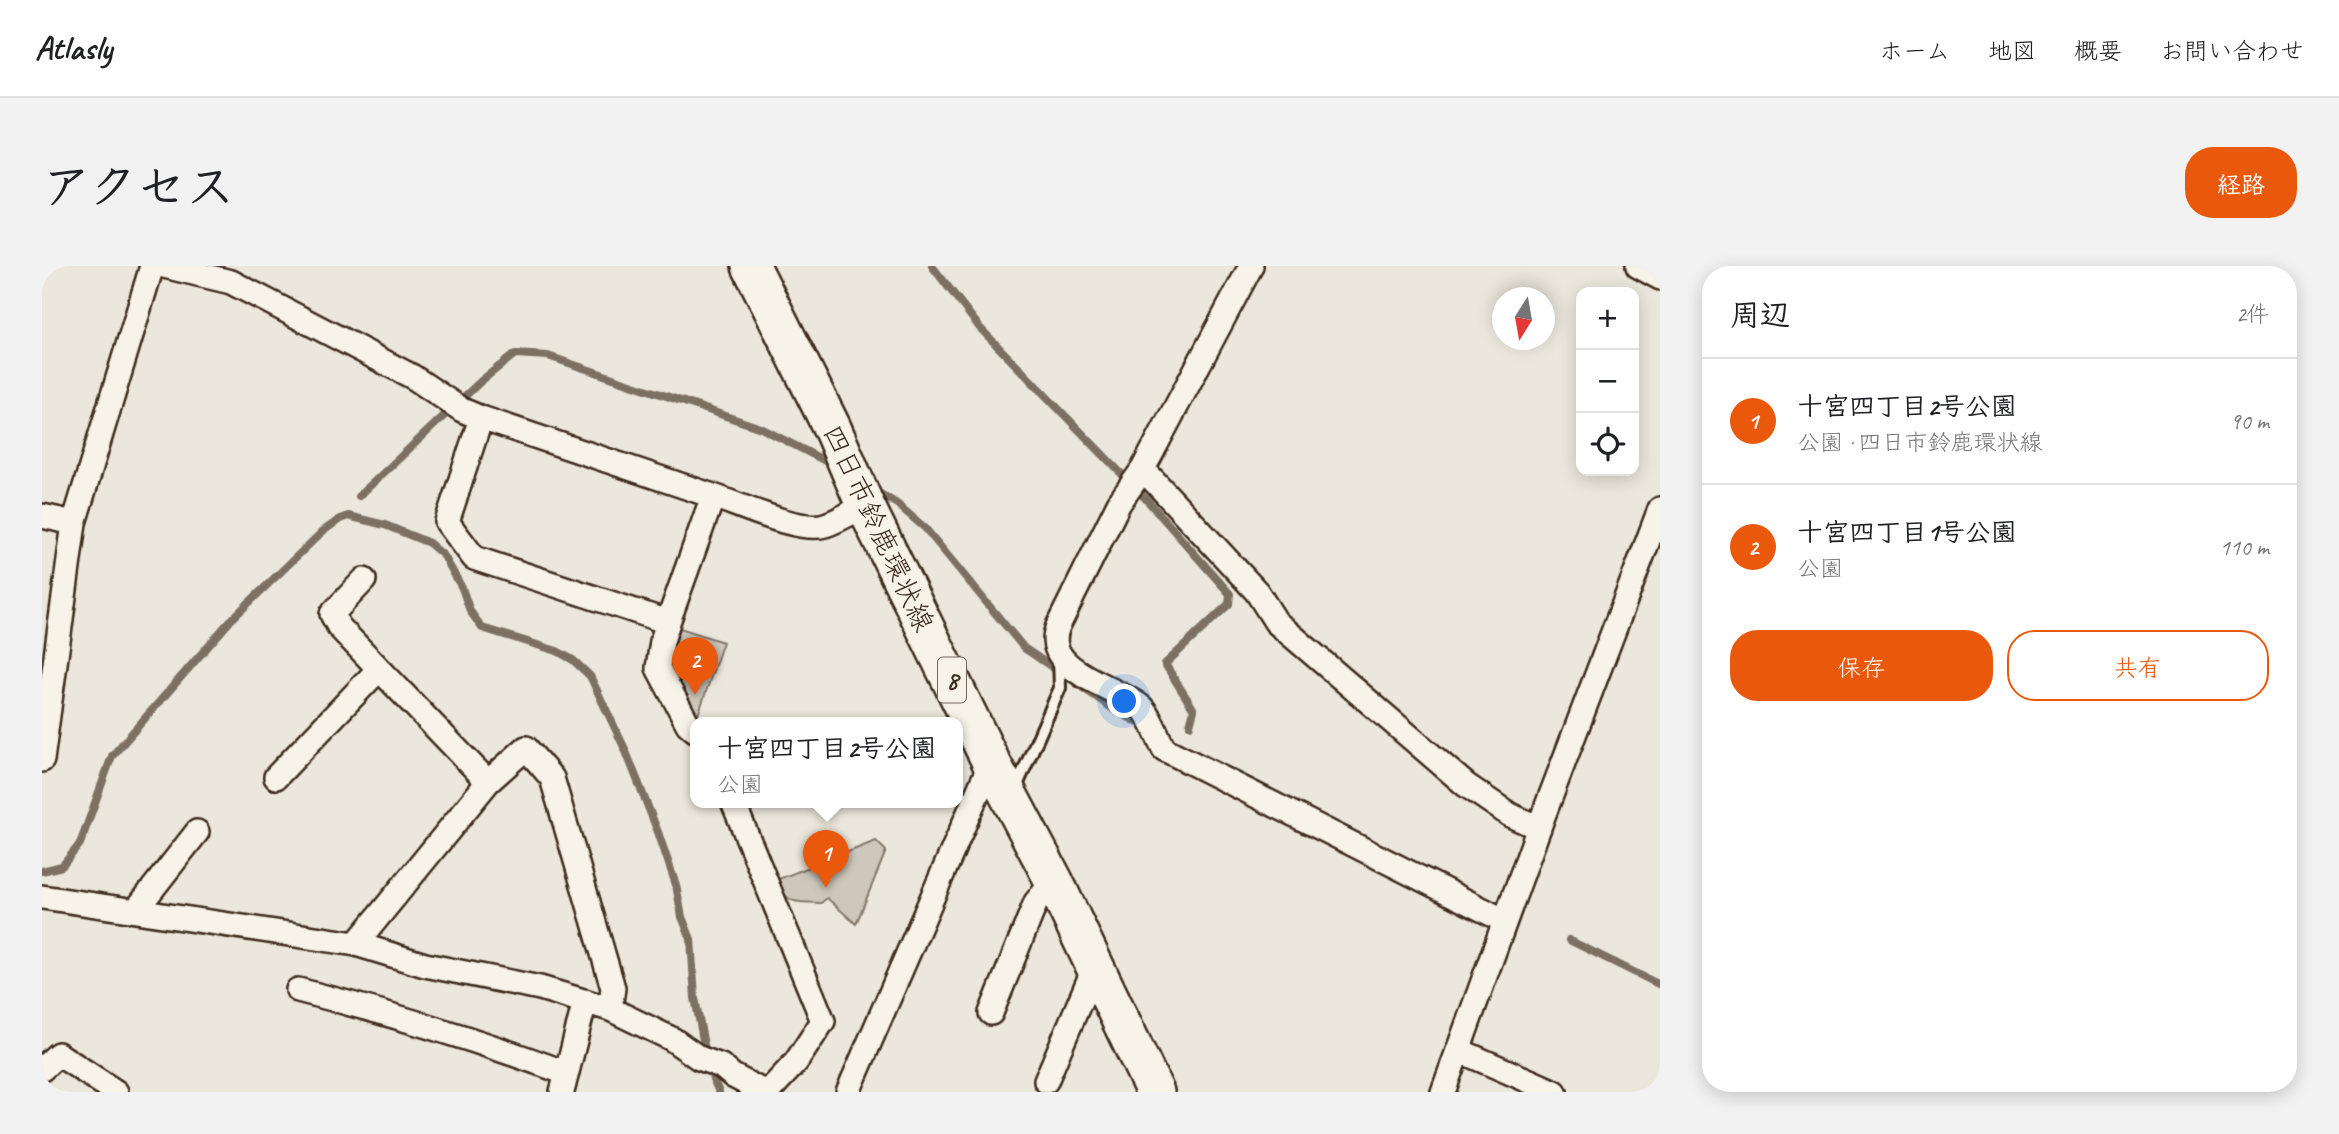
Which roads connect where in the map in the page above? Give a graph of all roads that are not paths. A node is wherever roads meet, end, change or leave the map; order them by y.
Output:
1 (152, 266) edge
2 (164, 266) edge
3 (1251, 266) edge
4 (1638, 266) edge
5 (753, 267) edge
6 (1660, 278) edge
7 (463, 409) junction
8 (1142, 472) junction
9 (713, 496) junction
10 (865, 505) junction
11 (1660, 509) edge
12 (42, 516) edge
13 (74, 523) junction
14 (364, 580) dead end
15 (668, 622) junction
16 (1059, 655) junction
17 (379, 668) junction
18 (45, 717) edge
19 (690, 726) edge
20 (42, 760) edge
21 (991, 762) junction
22 (276, 777) dead end
23 (488, 782) junction
24 (1011, 799) junction
25 (735, 808) edge
26 (1539, 828) junction
27 (197, 832) dead end
28 (1054, 881) junction
29 (42, 897) edge
30 (136, 910) junction
31 (1505, 921) junction
32 (356, 944) junction
33 (1095, 966) junction
34 (298, 990) dead end
35 (585, 1001) junction
36 (610, 1009) junction
37 (991, 1013) dead end
38 (1458, 1050) junction
39 (42, 1069) edge
40 (1046, 1081) dead end
41 (564, 1082) edge
42 (116, 1092) edge
43 (766, 1092) edge
44 (848, 1092) edge
45 (1155, 1092) edge
46 (1443, 1092) edge
47 (1555, 1092) edge

1 - 13 street
2 - 7 street
3 - 8 street
4 - 6 street
5 - 10 main road, 四日市鈴鹿環状線 / 8
7 - 9 street
7 - 15 street
8 - 16 street
8 - 26 street
9 - 10 street
9 - 15 street
10 - 21 main road, 四日市鈴鹿環状線 / 8
11 - 26 street
12 - 13 street
13 - 18 street
14 - 17 street
15 - 19 street
16 - 24 lane
16 - 31 street
17 - 22 street
17 - 23 street
18 - 20 street
21 - 24 main road, 四日市鈴鹿環状線 / 8
21 - 44 street
23 - 32 street
23 - 36 street
24 - 28 main road, 四日市鈴鹿環状線 / 8
25 - 43 street
26 - 31 street
27 - 30 street
28 - 33 main road, 四日市鈴鹿環状線 / 8
28 - 37 street
29 - 30 street
30 - 32 street
31 - 38 street
32 - 35 street
33 - 40 street
33 - 45 main road, 四日市鈴鹿環状線 / 8
34 - 41 street
35 - 36 street
35 - 41 street
36 - 43 street
38 - 46 street
38 - 47 street
39 - 42 street

